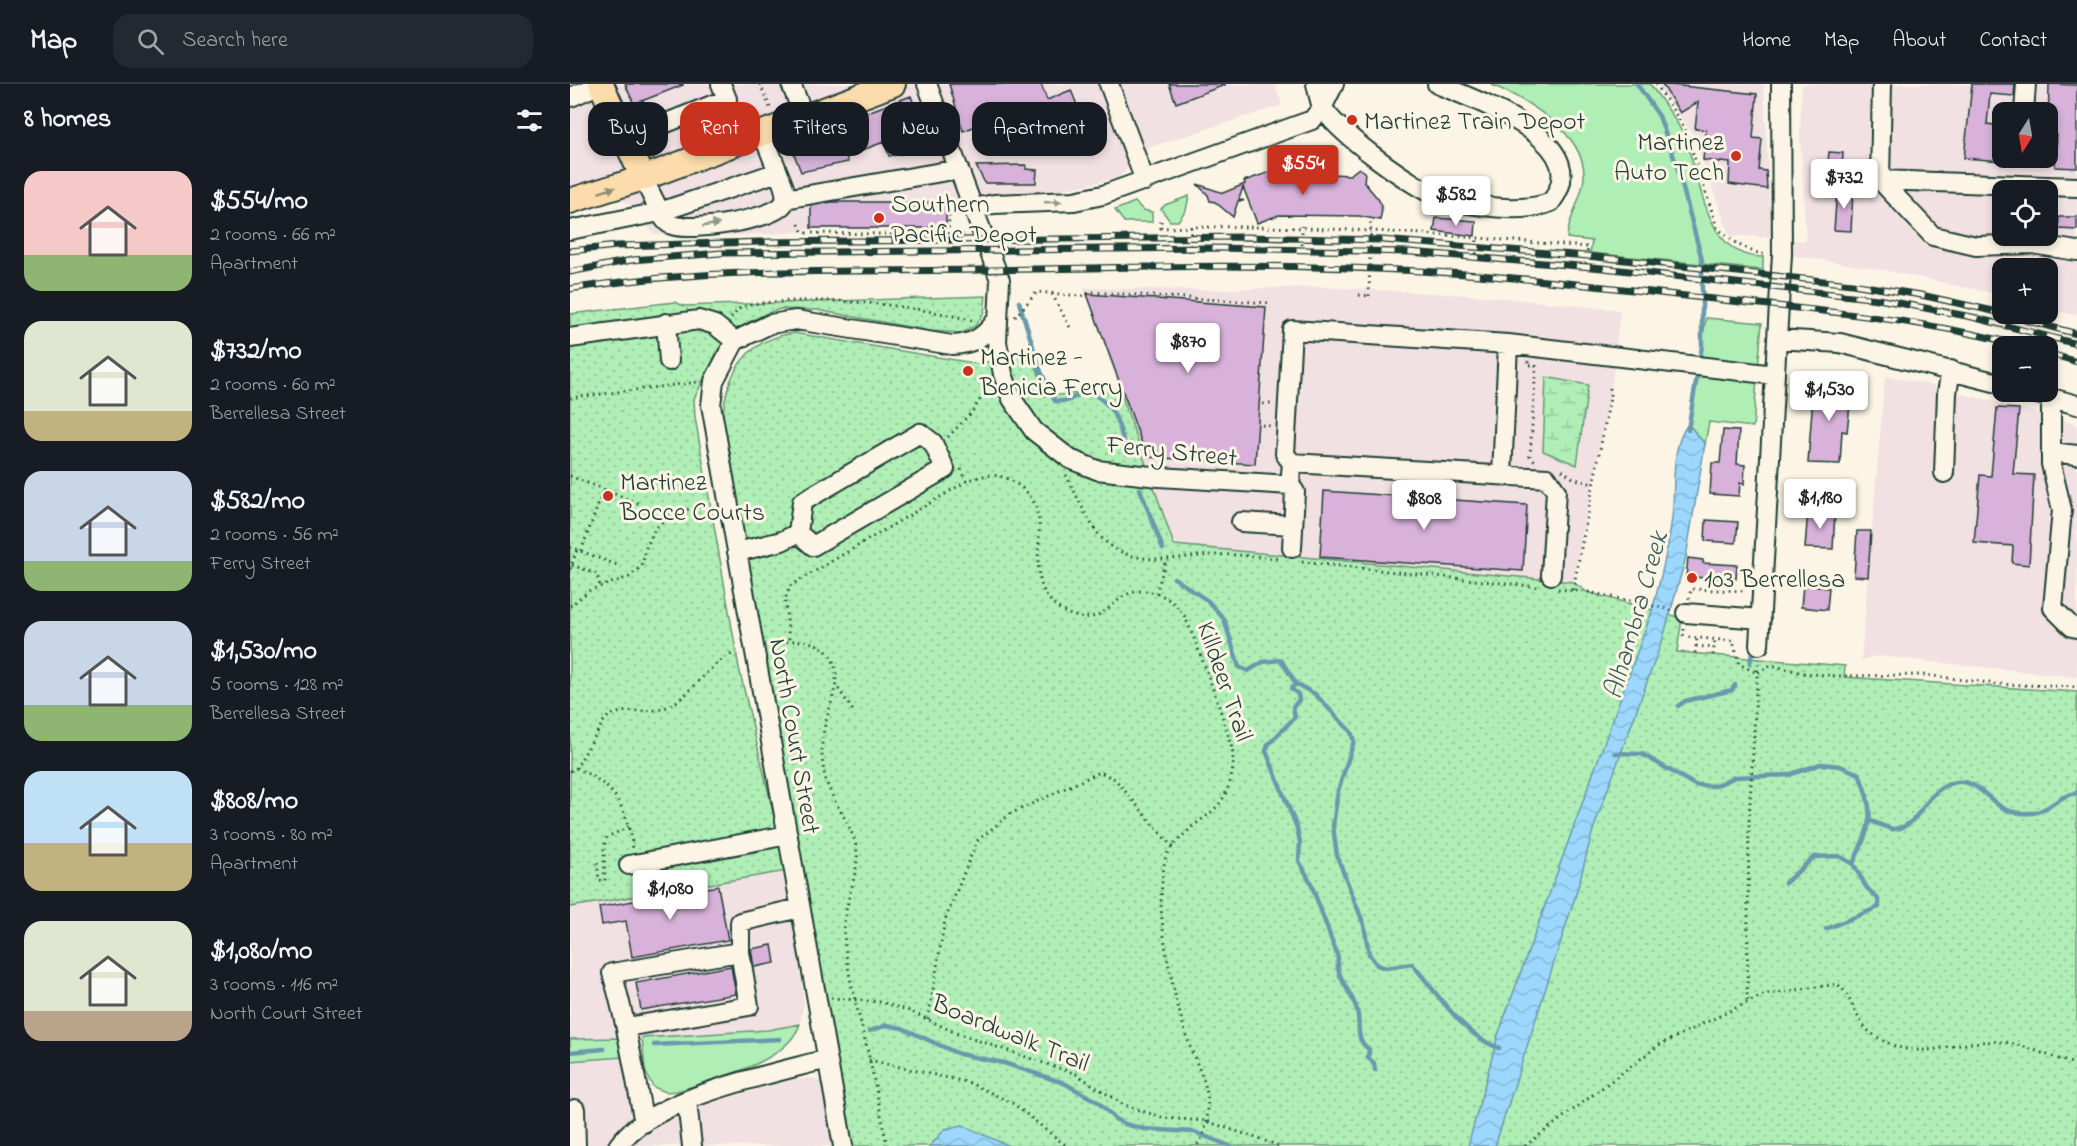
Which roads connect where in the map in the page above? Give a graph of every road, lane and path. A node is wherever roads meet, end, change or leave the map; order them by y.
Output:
1 (600, 84) edge
2 (721, 84) edge
3 (760, 84) edge
4 (791, 84) edge
5 (892, 84) edge
6 (927, 84) edge
7 (1108, 84) edge
8 (1316, 84) edge
9 (1334, 84) edge
10 (1437, 84) edge
11 (1656, 84) edge
12 (1781, 84) edge
13 (1882, 84) edge
14 (2026, 84) edge
15 (571, 97) edge
16 (609, 102) edge
17 (798, 102) edge
18 (842, 102) edge
19 (2025, 102) edge
20 (1322, 108) junction
21 (668, 122) edge
22 (772, 124) edge
23 (767, 125) junction
24 (633, 156) edge
25 (959, 169) junction
26 (778, 172) junction
27 (643, 178) junction
28 (1880, 180) junction
29 (1145, 181) junction
30 (2077, 187) edge
31 (572, 195) edge
32 (785, 199) junction
33 (967, 205) junction
34 (660, 212) junction
35 (1371, 218) dead end
36 (1161, 222) dead end
37 (799, 224) dead end
38 (1302, 226) junction
39 (1191, 227) junction
40 (570, 230) edge
41 (948, 234) junction
42 (971, 236) dead end
43 (1477, 238) junction
44 (1302, 251) dead end
45 (2077, 251) edge
46 (1190, 252) dead end
47 (1772, 256) dead end
48 (1476, 260) dead end
49 (1585, 270) dead end
50 (1053, 294) junction
51 (1359, 295) dead end
52 (1269, 303) dead end
53 (1007, 317) junction
54 (730, 319) dead end
55 (977, 322) dead end
56 (666, 323) junction
57 (1071, 329) dead end
58 (570, 338) edge
59 (1778, 339) junction
60 (735, 341) junction
61 (1508, 344) junction
62 (1529, 357) dead end
63 (669, 361) dead end
64 (1951, 370) junction
65 (1775, 375) junction
66 (992, 381) dead end
67 (1992, 381) edge
68 (700, 382) dead end
69 (1610, 387) dead end
70 (570, 398) edge
71 (2058, 399) edge
72 (2050, 402) edge
73 (2077, 405) edge
74 (945, 440) dead end
75 (2051, 452) junction
76 (2077, 455) edge
77 (956, 460) dead end
78 (1292, 463) junction
79 (1546, 464) dead end
80 (1557, 467) dead end
81 (1065, 469) dead end
82 (1944, 472) dead end
83 (1502, 475) junction
84 (570, 476) edge
85 (967, 481) junction
86 (1593, 484) junction
87 (1290, 485) junction
88 (604, 489) junction
89 (640, 504) dead end
90 (708, 506) dead end
91 (1241, 522) dead end
92 (1293, 525) junction
93 (798, 533) junction
94 (570, 547) edge
95 (579, 550) junction
96 (736, 552) junction
97 (1292, 556) junction
98 (1166, 560) junction
99 (617, 565) dead end
100 (571, 567) edge
101 (1551, 575) dead end
102 (600, 586) junction
103 (1573, 590) junction
104 (1156, 593) junction
105 (570, 606) edge
106 (1685, 613) joint
107 (1761, 619) junction
108 (2077, 628) edge
109 (1697, 638) dead end
110 (789, 639) junction
111 (1715, 639) dead end
112 (1733, 641) dead end
113 (1759, 645) joint
114 (1696, 646) junction
115 (762, 647) dead end
116 (1714, 648) junction
117 (735, 653) dead end
118 (1695, 653) dead end
119 (1713, 655) dead end
120 (1757, 673) junction
121 (835, 684) junction
122 (2077, 687) edge
123 (854, 712) dead end
124 (576, 768) junction
125 (570, 771) edge
126 (629, 827) junction
127 (788, 835) junction
128 (632, 842) dead end
129 (1173, 848) junction
130 (597, 863) dead end
131 (629, 865) dead end
132 (800, 908) junction
133 (740, 952) junction
134 (825, 998) dead end
135 (854, 998) junction
136 (1747, 1001) junction
137 (928, 1019) junction
138 (627, 1027) junction
139 (826, 1059) junction
140 (869, 1060) junction
141 (2077, 1064) edge
142 (687, 1101) junction
143 (575, 1109) dead end
144 (1206, 1120) junction
145 (644, 1123) junction
146 (1198, 1144) edge
147 (576, 1146) edge
148 (618, 1146) edge
149 (693, 1146) edge
150 (843, 1146) edge
151 (887, 1146) edge
152 (1066, 1146) edge
153 (1280, 1146) edge
154 (1525, 1146) edge

1 - 15 street
1 - 16 main road
2 - 21 street
3 - 23 path
4 - 17 street
5 - 18 main road
6 - 25 street, Ferry Street
7 - 29 street
8 - 20 street
9 - 20 street
10 - 20 street
11 - 47 path
12 - 59 street
13 - 28 street
14 - 19 street
20 - 29 street
22 - 23 main road
23 - 26 street
23 - 27 main road
24 - 27 main road
25 - 32 street
25 - 33 street, Ferry Street
26 - 32 street
26 - 34 street
31 -> 27 main road
27 - 34 street
28 - 30 street
28 - 45 street
33 -> 29 street
34 -> 32 street
33 - 41 path
33 - 53 street, Ferry Street
34 - 40 street
35 - 51 path, bridge
36 - 39 path
37 - 41 path
38 - 39 path
38 - 43 path
38 - 44 path
39 - 46 path
41 - 42 path
43 - 48 path
43 - 49 path
50 - 52 path
50 - 53 path
50 - 57 path
53 - 60 street
53 - 87 street, Ferry Street
54 - 55 path
56 - 58 street
56 - 60 street
56 - 63 street
59 - 64 street
59 - 65 street
60 - 96 street, North Court Street
61 - 65 street
61 - 78 street
61 - 83 street
62 - 79 path
64 - 67 street
64 - 82 street
65 - 107 street
66 - 74 path
68 - 70 path
69 - 86 path
71 - 73 street
72 - 75 street
75 - 76 street
75 - 108 street
77 - 85 path
78 - 83 street
78 - 87 street
80 - 86 path
81 - 98 path
83 - 101 street
84 - 88 path
85 - 104 path
85 - 110 path
86 - 103 path
87 - 92 street
88 - 89 path
88 - 95 path
90 - 102 path
91 - 92 street
92 - 97 street
93 - 93 street
93 - 96 street
94 - 95 path
95 - 99 path
95 - 100 path
96 - 127 street, North Court Street
97 - 98 path
97 - 103 path
98 - 104 path
100 - 102 path
102 - 105 path
103 - 106 path
104 - 129 path, Killdeer Trail
106 - 107 street
107 - 113 street
109 - 114 path
110 - 115 path
110 - 121 path
111 - 116 path
112 - 120 path
113 - 120 path
114 - 116 path
114 - 118 path
116 - 119 path
117 - 124 path
120 - 122 path
120 - 136 path
121 - 123 path
121 - 135 path
124 - 125 path
124 - 126 path
126 - 128 path
126 - 130 path
127 - 131 street
127 - 132 street, North Court Street
129 - 137 path
129 - 144 path, Killdeer Trail
132 - 133 street
132 - 139 street, North Court Street
133 - 138 street
133 - 138 street
134 - 135 path, Boardwalk Trail
135 - 137 path, Boardwalk Trail
135 - 140 path
136 - 141 path
136 - 154 path
137 - 144 path, Boardwalk Trail
138 - 145 street
139 - 142 street
139 - 150 street, North Court Street
140 - 151 path
140 - 152 path
142 - 145 street
142 - 149 street
143 - 147 street
144 - 146 path, Killdeer Trail
144 - 153 path, Boardwalk Trail
145 - 148 street

